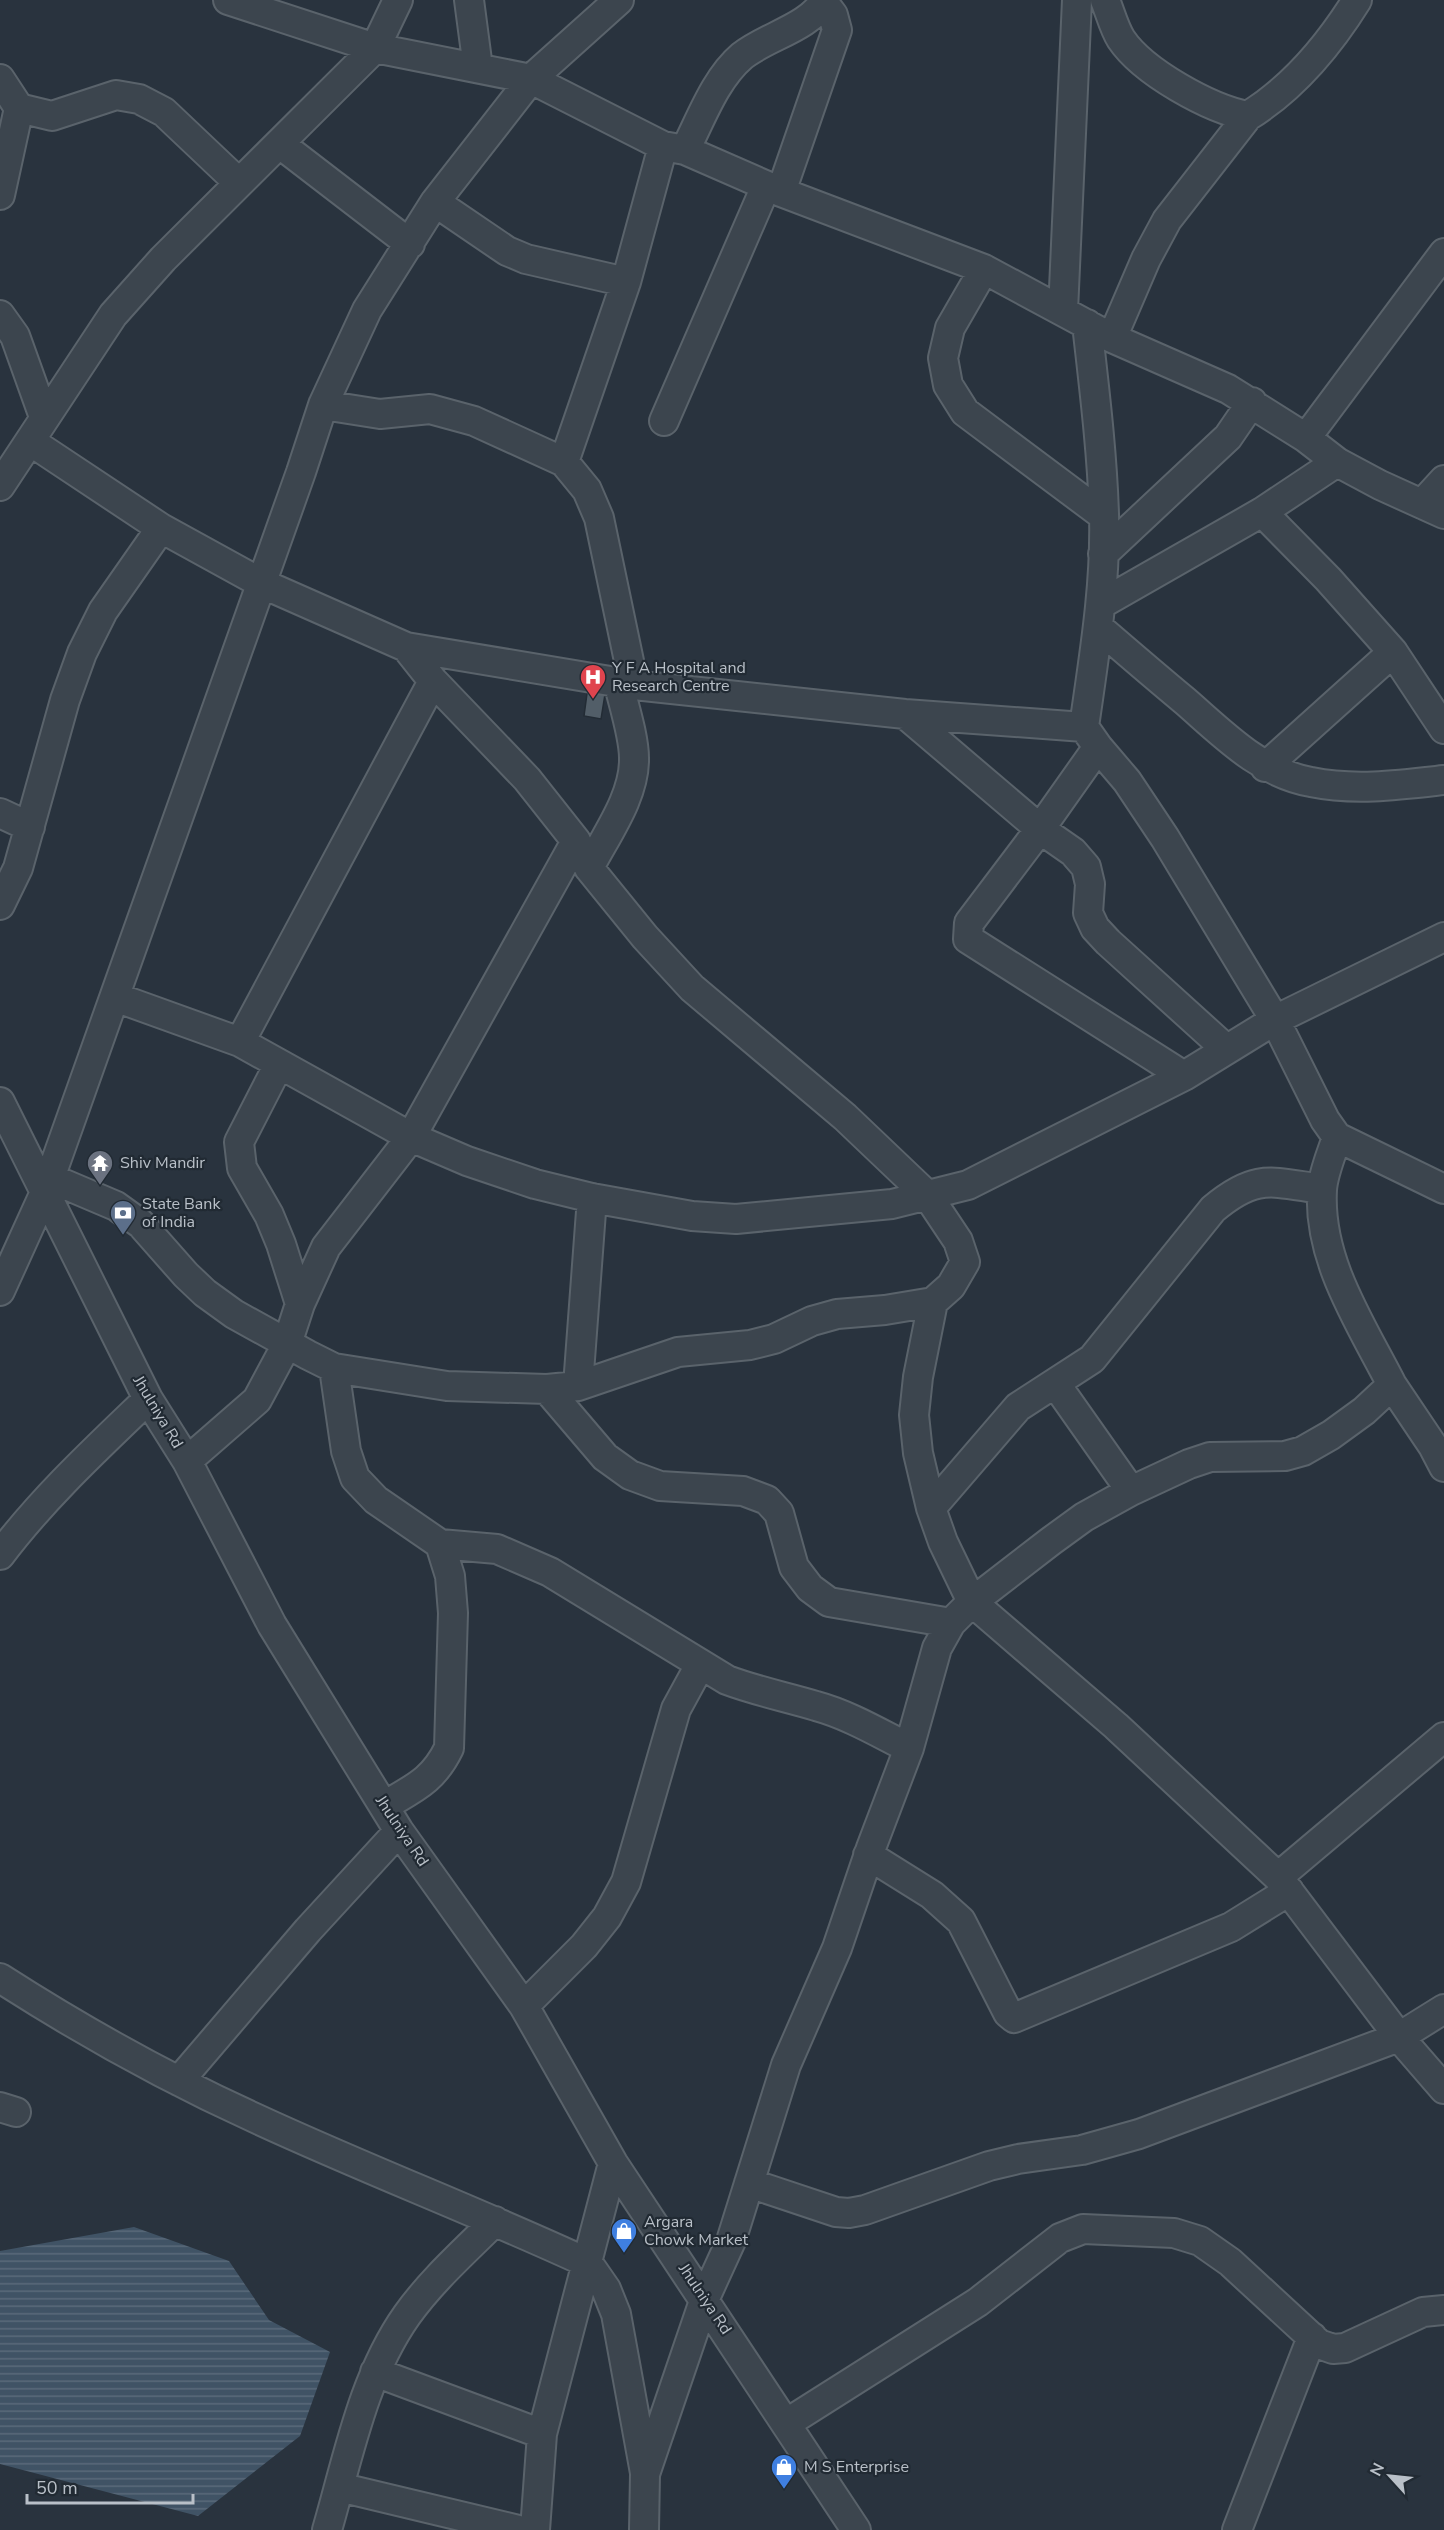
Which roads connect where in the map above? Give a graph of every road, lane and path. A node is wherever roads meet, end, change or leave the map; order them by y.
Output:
1 (228, 0) edge
2 (398, 0) edge
3 (469, 0) edge
4 (619, 0) edge
5 (1089, 0) edge
6 (1105, 0) edge
7 (1357, 0) edge
8 (824, 2) edge
9 (299, 11) edge
10 (1077, 14) edge
11 (375, 48) junction
12 (478, 68) junction
13 (0, 79) edge
14 (531, 79) junction
15 (19, 108) junction
16 (1248, 116) junction
17 (280, 144) junction
18 (674, 148) junction
19 (239, 183) junction
20 (773, 189) junction
21 (0, 195) edge
22 (435, 202) junction
23 (410, 244) junction
24 (1444, 253) edge
25 (984, 269) junction
26 (626, 282) junction
27 (0, 315) edge
28 (1075, 317) junction
29 (1112, 338) junction
30 (1252, 402) junction
31 (323, 405) junction
32 (664, 421) dead end
33 (37, 429) junction
34 (1306, 438) junction
35 (564, 462) junction
36 (1337, 462) junction
37 (1444, 480) edge
38 (0, 486) edge
39 (1433, 509) edge
40 (1262, 512) junction
41 (1104, 516) junction
42 (160, 528) junction
43 (1103, 554) junction
44 (261, 583) junction
45 (1100, 616) junction
46 (406, 647) junction
47 (1393, 652) junction
48 (433, 681) junction
49 (626, 683) junction
50 (905, 714) junction
51 (1444, 729) edge
52 (1091, 737) junction
53 (1265, 766) junction
54 (1444, 780) edge
55 (0, 813) edge
56 (30, 827) junction
57 (1040, 829) junction
58 (576, 842) junction
59 (589, 868) junction
60 (0, 905) edge
61 (1444, 937) edge
62 (115, 997) junction
63 (1275, 1020) junction
64 (240, 1042) junction
65 (1225, 1048) junction
66 (279, 1064) junction
67 (1184, 1076) junction
68 (0, 1102) edge
69 (411, 1137) junction
70 (1337, 1137) junction
71 (48, 1185) junction
72 (1322, 1189) junction
73 (1444, 1189) edge
74 (928, 1196) junction
75 (592, 1198) junction
76 (2, 1281) edge
77 (933, 1302) junction
78 (300, 1304) junction
79 (287, 1344) junction
80 (334, 1368) junction
81 (1055, 1383) junction
82 (1392, 1385) junction
83 (578, 1386) junction
84 (547, 1389) junction
85 (148, 1399) junction
86 (188, 1461) junction
87 (1444, 1467) edge
88 (1131, 1491) junction
89 (931, 1508) junction
90 (440, 1544) junction
91 (0, 1555) edge
92 (972, 1602) junction
93 (951, 1623) junction
94 (700, 1665) junction
95 (1444, 1737) edge
96 (909, 1748) junction
97 (384, 1806) junction
98 (399, 1831) junction
99 (868, 1855) junction
100 (1284, 1884) junction
101 (0, 1978) edge
102 (524, 2006) junction
103 (1444, 2009) edge
104 (1399, 2037) junction
105 (179, 2081) junction
106 (1444, 2089) edge
107 (613, 2163) junction
108 (749, 2183) junction
109 (495, 2221) junction
110 (588, 2263) junction
111 (705, 2298) junction
112 (1444, 2310) edge
113 (1312, 2337) junction
114 (375, 2372) junction
115 (787, 2423) junction
116 (542, 2434) junction
117 (645, 2474) junction
118 (339, 2487) junction
119 (327, 2530) edge
120 (519, 2530) edge
121 (535, 2530) edge
122 (644, 2530) edge
123 (856, 2530) edge
124 (1237, 2530) edge

1 - 9 street
2 - 11 street
3 - 12 street
4 - 14 street
5 - 10 street
6 - 16 street
7 - 16 street
8 - 18 street
8 - 20 street
9 - 11 street
10 - 28 street
11 - 12 street
11 - 17 street
12 - 14 street
13 - 15 street
14 - 18 street
14 - 22 street
15 - 19 street
15 - 21 street
16 - 29 street
17 - 19 street
17 - 23 street
18 - 20 street
18 - 26 street
19 - 33 street
20 - 25 street
20 - 32 street
22 - 23 street
22 - 26 street
23 - 31 street
24 - 34 street
25 - 28 street
25 - 41 street
26 - 35 street
27 - 33 street
28 - 29 street
28 - 41 street
29 - 30 street
30 - 34 street
30 - 43 street
31 - 35 street
31 - 44 street
33 - 38 street
33 - 42 street
34 - 36 street
35 - 49 street
36 - 39 street
36 - 40 street
37 - 39 street
40 - 45 street
40 - 47 street
41 - 43 street
42 - 44 street
42 - 56 street
43 - 45 street
44 - 46 street
44 - 62 street
45 - 52 street
45 - 53 street
46 - 48 street
46 - 49 street
47 - 51 street
47 - 53 street
48 - 58 street
48 - 64 street
49 - 50 street
49 - 59 street
50 - 52 street
50 - 57 street
52 - 57 street
52 - 63 street
53 - 54 street
55 - 56 street
56 - 60 street
57 - 65 street
57 - 67 street
58 - 59 street
58 - 69 street
59 - 74 street
61 - 63 street
62 - 64 street
62 - 71 street
63 - 65 street
63 - 70 street
64 - 66 street
65 - 67 street
66 - 69 street
66 - 78 street
67 - 74 street
68 - 71 street, Jhulniya Rd
69 - 75 street
69 - 78 street
70 - 72 street
70 - 73 street
71 - 76 street
71 - 79 street
71 - 85 street, Jhulniya Rd
72 - 81 street
72 - 82 street
74 - 75 street
74 - 77 street
75 - 83 street
77 - 83 street
77 - 89 street
78 - 79 street
79 - 80 street
79 - 86 street
80 - 84 street
80 - 90 street
81 - 88 street
81 - 89 street
82 - 87 street
82 - 88 street
83 - 84 street
84 - 93 street
85 - 86 street, Jhulniya Rd
85 - 91 street
86 - 97 street, Jhulniya Rd
88 - 92 street
89 - 92 street
90 - 94 street
90 - 97 street
92 - 93 street
92 - 100 street
93 - 96 street
94 - 96 street
94 - 102 street
95 - 100 street
96 - 99 street
97 - 98 street, Jhulniya Rd
98 - 102 street, Jhulniya Rd
98 - 105 street
99 - 100 street
99 - 108 street
100 - 104 street
101 - 105 street
102 - 107 street, Jhulniya Rd
103 - 104 street
104 - 106 street
104 - 108 street
105 - 109 street
107 - 110 street
107 - 111 street, Jhulniya Rd
108 - 111 street
109 - 110 street
109 - 114 street
110 - 116 street
110 - 117 street
111 - 115 street, Jhulniya Rd
111 - 117 street
112 - 113 street
113 - 115 street
113 - 124 street
114 - 116 street
114 - 118 street
115 - 123 street, Jhulniya Rd
116 - 121 street
117 - 122 street
118 - 119 street
118 - 120 street

